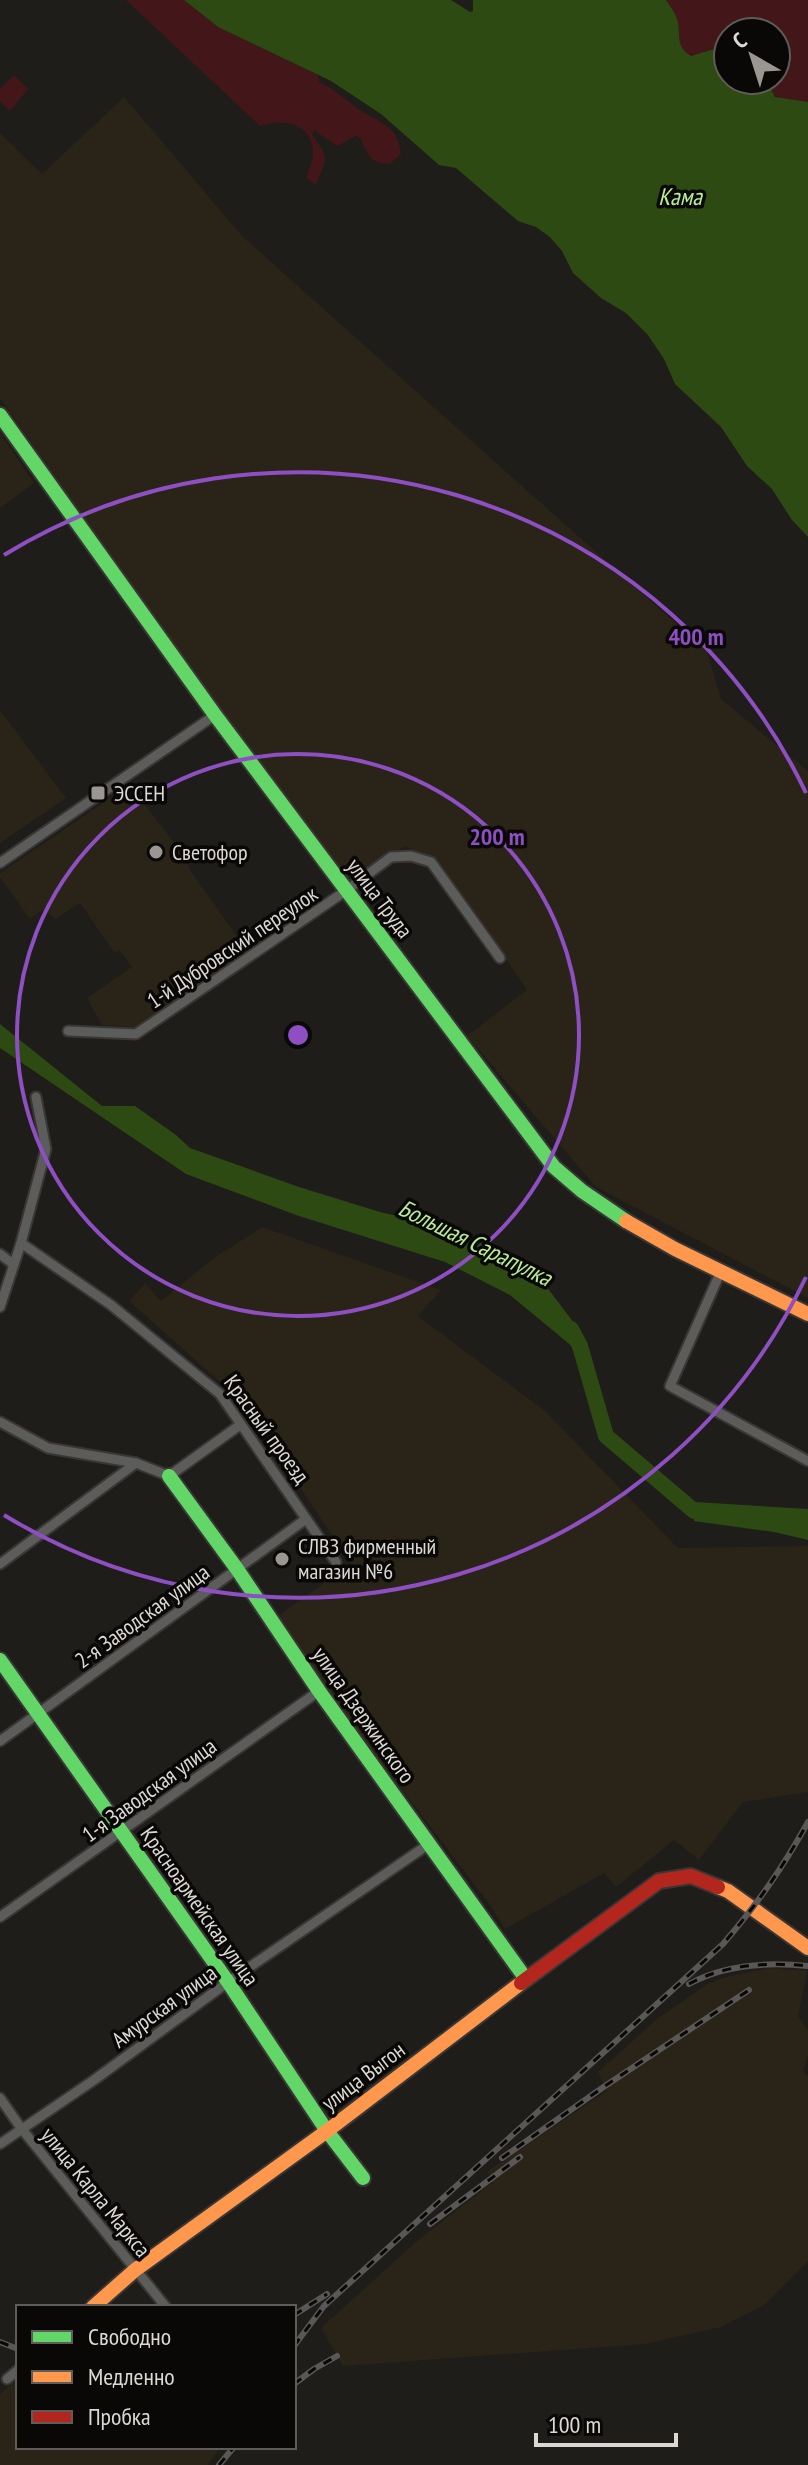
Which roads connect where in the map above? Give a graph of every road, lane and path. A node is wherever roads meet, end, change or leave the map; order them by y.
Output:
1 (0, 415) edge
2 (215, 715) junction
3 (0, 863) edge
4 (347, 890) junction
5 (500, 958) dead end
6 (68, 1031) dead end
7 (36, 1097) dead end
8 (21, 1243) junction
9 (0, 1254) edge
10 (13, 1264) junction
11 (721, 1271) junction
12 (0, 1307) edge
13 (808, 1314) edge
14 (0, 1422) edge
15 (240, 1425) junction
16 (808, 1461) edge
17 (136, 1463) junction
18 (169, 1476) junction
19 (306, 1519) junction
20 (336, 1562) dead end
21 (0, 1564) edge
22 (237, 1569) junction
23 (0, 1660) edge
24 (319, 1691) junction
25 (37, 1714) junction
26 (0, 1741) edge
27 (121, 1832) junction
28 (429, 1844) junction
29 (0, 1917) edge
30 (808, 1948) edge
31 (526, 1979) junction
32 (228, 1982) junction
33 (0, 2098) edge
34 (21, 2128) junction
35 (327, 2131) junction
36 (0, 2144) edge
37 (363, 2178) dead end
38 (135, 2270) junction
39 (95, 2305) edge
40 (164, 2305) edge
41 (16, 2372) edge
42 (7, 2379) dead end

1 - 2 street, улица Труда
2 - 3 street
2 - 4 street, улица Труда
4 - 5 street, 1-й Дубровский переулок
4 - 6 street, 1-й Дубровский переулок
4 - 11 street, улица Труда
7 - 8 street
8 - 10 street
8 - 15 street, Красный проезд
9 - 10 street
10 - 12 street
11 - 13 street, улица Труда
11 - 16 street
14 - 17 street
15 - 18 street
15 - 19 street, Красный проезд
17 - 18 street
17 - 21 street
18 - 22 street, улица Дзержинского
19 - 20 street, Красный проезд
19 - 22 street, 2-я Заводская улица
22 - 24 street, улица Дзержинского
22 - 25 street, 2-я Заводская улица
23 - 25 street, Красноармейская улица
24 - 27 street, 1-я Заводская улица
24 - 28 street, улица Дзержинского
25 - 26 street, 2-я Заводская улица
25 - 27 street, Красноармейская улица
27 - 29 street, 1-я Заводская улица
27 - 32 street, Красноармейская улица
28 - 31 street, улица Дзержинского
28 - 32 street, Амурская улица
30 - 31 street, улица Выгон
31 - 35 street, улица Выгон
32 - 34 street, Амурская улица
32 - 35 street, Красноармейская улица
33 - 34 street, улица Карла Маркса
34 - 36 street, Амурская улица
34 - 38 street, улица Карла Маркса
35 - 37 street, Красноармейская улица
35 - 38 street, улица Выгон
38 - 39 street, улица Выгон
38 - 40 street, улица Карла Маркса
41 - 42 street

